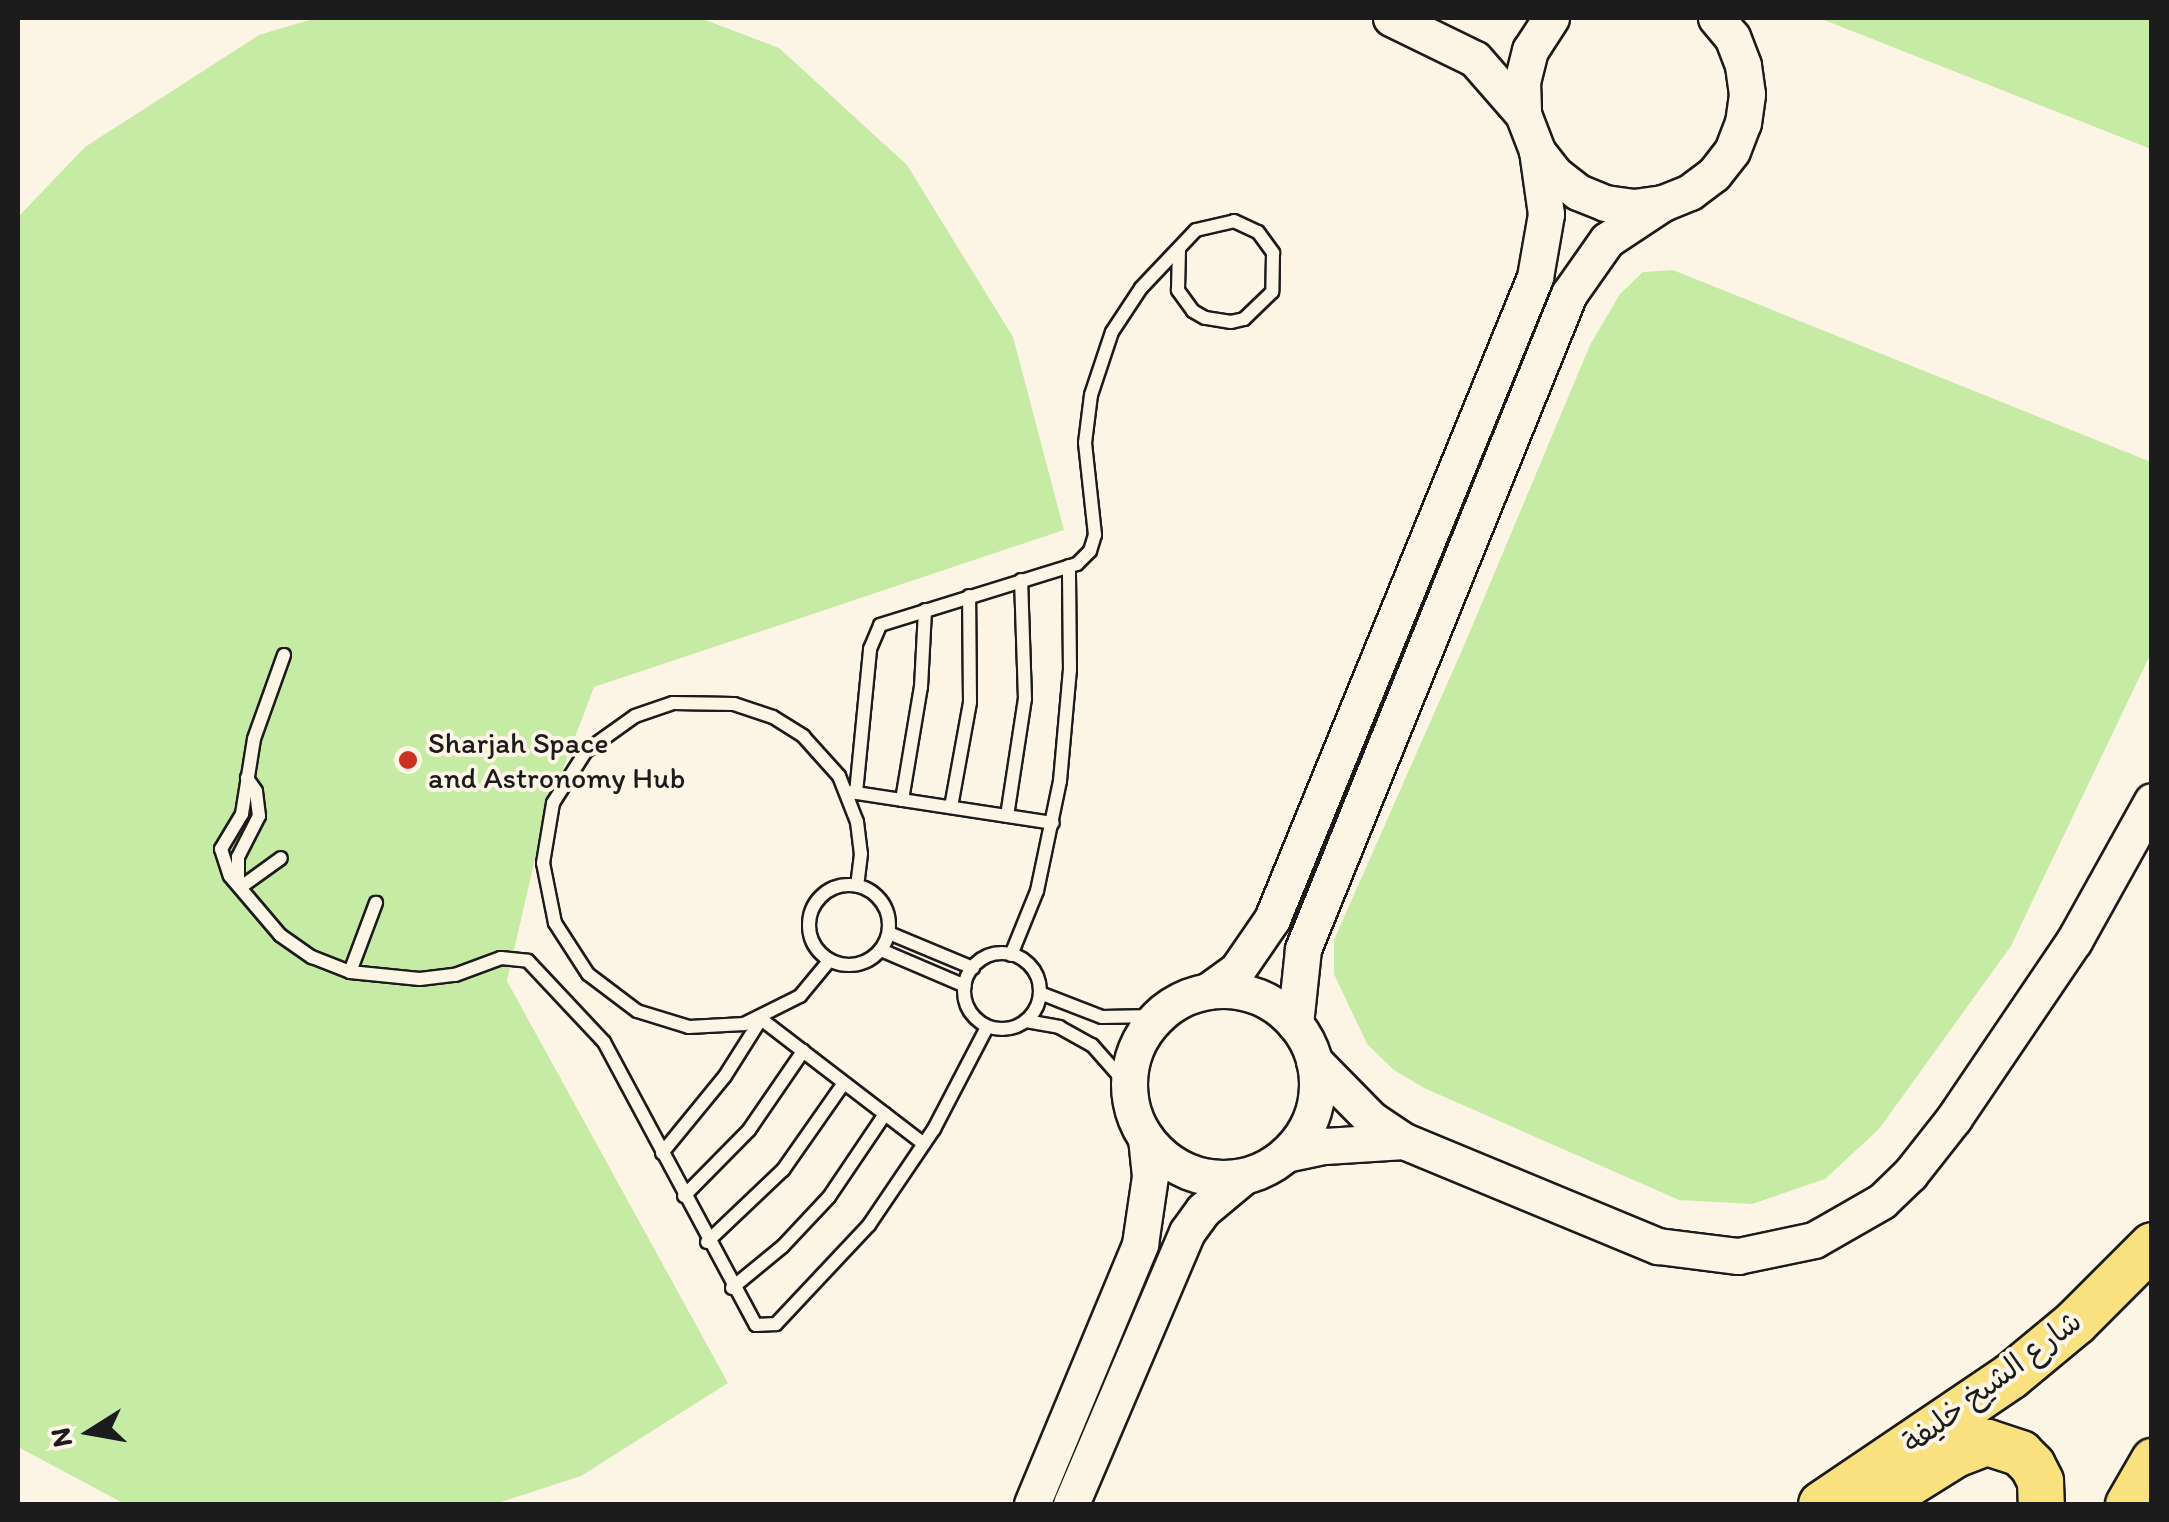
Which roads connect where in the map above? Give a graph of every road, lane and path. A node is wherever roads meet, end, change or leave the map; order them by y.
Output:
1 (1391, 18) edge
2 (1552, 18) edge
3 (1725, 24) edge
4 (1523, 114) junction
5 (1537, 151) junction
6 (1663, 203) junction
7 (1179, 250) junction
8 (1069, 566) junction
9 (1021, 580) junction
10 (970, 596) junction
11 (925, 610) junction
12 (284, 655) dead end
13 (852, 792) junction
14 (902, 800) junction
15 (2152, 802) edge
16 (951, 807) junction
17 (1007, 816) junction
18 (1053, 823) junction
19 (281, 858) dead end
20 (240, 884) junction
21 (857, 886) junction
22 (376, 904) dead end
23 (888, 933) junction
24 (881, 950) junction
25 (1011, 954) junction
26 (829, 960) junction
27 (972, 968) junction
28 (350, 972) junction
29 (965, 986) junction
30 (1208, 991) junction
31 (1040, 993) junction
32 (1156, 1016) junction
33 (761, 1019) junction
34 (1026, 1021) junction
35 (1295, 1024) junction
36 (988, 1026) junction
37 (803, 1051) junction
38 (1314, 1061) junction
39 (844, 1082) junction
40 (1129, 1088) junction
41 (885, 1114) junction
42 (1146, 1138) junction
43 (1404, 1141) junction
44 (924, 1144) junction
45 (662, 1154) junction
46 (1286, 1154) junction
47 (1244, 1176) junction
48 (684, 1196) junction
49 (708, 1242) junction
50 (2152, 1246) edge
51 (732, 1288) junction
52 (2152, 1459) edge
53 (1032, 1504) edge
54 (1071, 1504) edge
55 (1821, 1504) edge
56 (1875, 1504) edge
57 (2041, 1504) edge
58 (2126, 1504) edge

1 - 4 street
2 - 4 street
3 - 6 street
4 - 5 street
5 - 6 street
5 - 30 street
6 - 35 street
7 - 7 lane
7 - 8 lane
8 - 9 lane
8 - 18 lane
9 - 10 lane
9 - 17 lane
10 - 11 lane
10 - 16 lane
11 - 13 lane
11 - 14 lane
12 - 20 lane
13 - 14 lane
13 - 21 lane
13 - 33 lane
14 - 16 lane
15 - 43 street
16 - 17 lane
17 - 18 lane
18 - 25 lane
19 - 20 lane
20 - 28 lane
21 - 23 lane
21 - 26 lane
22 - 28 lane
23 - 24 lane
23 - 27 lane
24 - 26 lane
24 - 29 lane
25 - 27 lane
25 - 31 lane
26 - 33 lane
27 - 29 lane
28 - 45 lane
29 - 36 lane
30 - 32 street
30 - 35 street
31 - 32 lane
31 - 34 lane
32 - 40 street
33 - 37 lane
33 - 45 lane
34 - 36 lane
34 - 40 lane
35 - 38 street
36 - 44 lane
37 - 39 lane
37 - 48 lane
38 - 43 street
38 - 46 street
39 - 41 lane
39 - 49 lane
40 - 42 street
41 - 44 lane
41 - 51 lane
42 - 47 street
42 - 53 street
43 - 46 street
44 - 51 lane
45 - 48 lane
46 - 47 street
47 - 54 street
48 - 49 lane
49 - 51 lane
50 - 55 highway, شارع الشيخ خليفة
52 - 58 main road
56 - 57 highway

